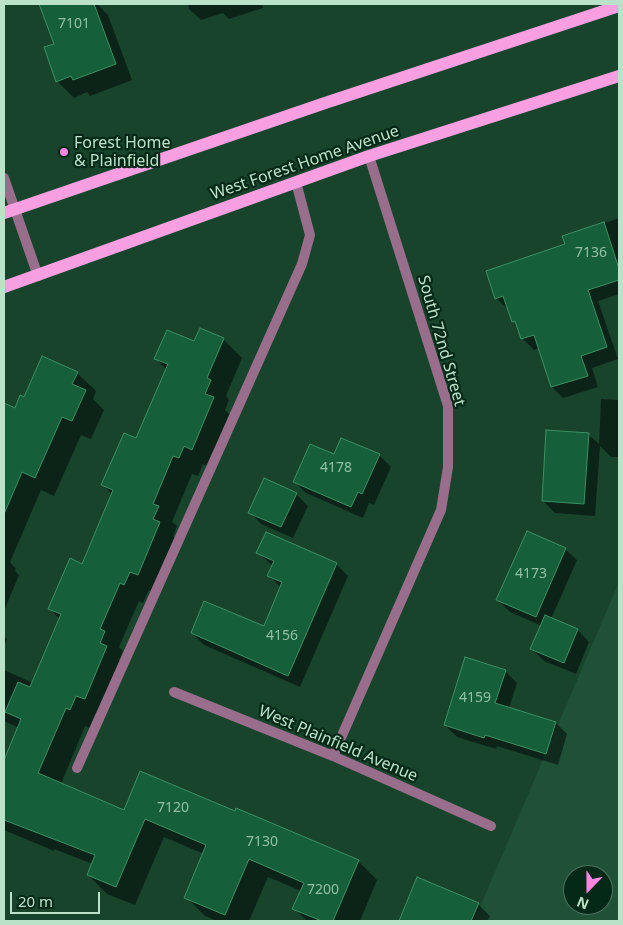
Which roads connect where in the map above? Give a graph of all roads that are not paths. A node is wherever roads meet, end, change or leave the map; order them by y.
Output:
1 (619, 6) edge
2 (619, 76) edge
3 (369, 156) junction
4 (4, 178) edge
5 (296, 182) junction
6 (9, 212) edge
7 (38, 276) junction
8 (4, 287) edge
9 (174, 692) dead end
10 (333, 756) junction
11 (77, 768) dead end
12 (490, 826) dead end

1 - 6 main road
2 - 3 main road, West Forest Home Avenue
3 - 5 main road, West Forest Home Avenue
3 - 10 street, South 72nd Street
4 - 6 street
5 - 7 main road, West Forest Home Avenue
5 - 11 street
6 - 7 street
7 - 8 main road, West Forest Home Avenue
9 - 10 street, West Plainfield Avenue
10 - 12 street, West Plainfield Avenue

